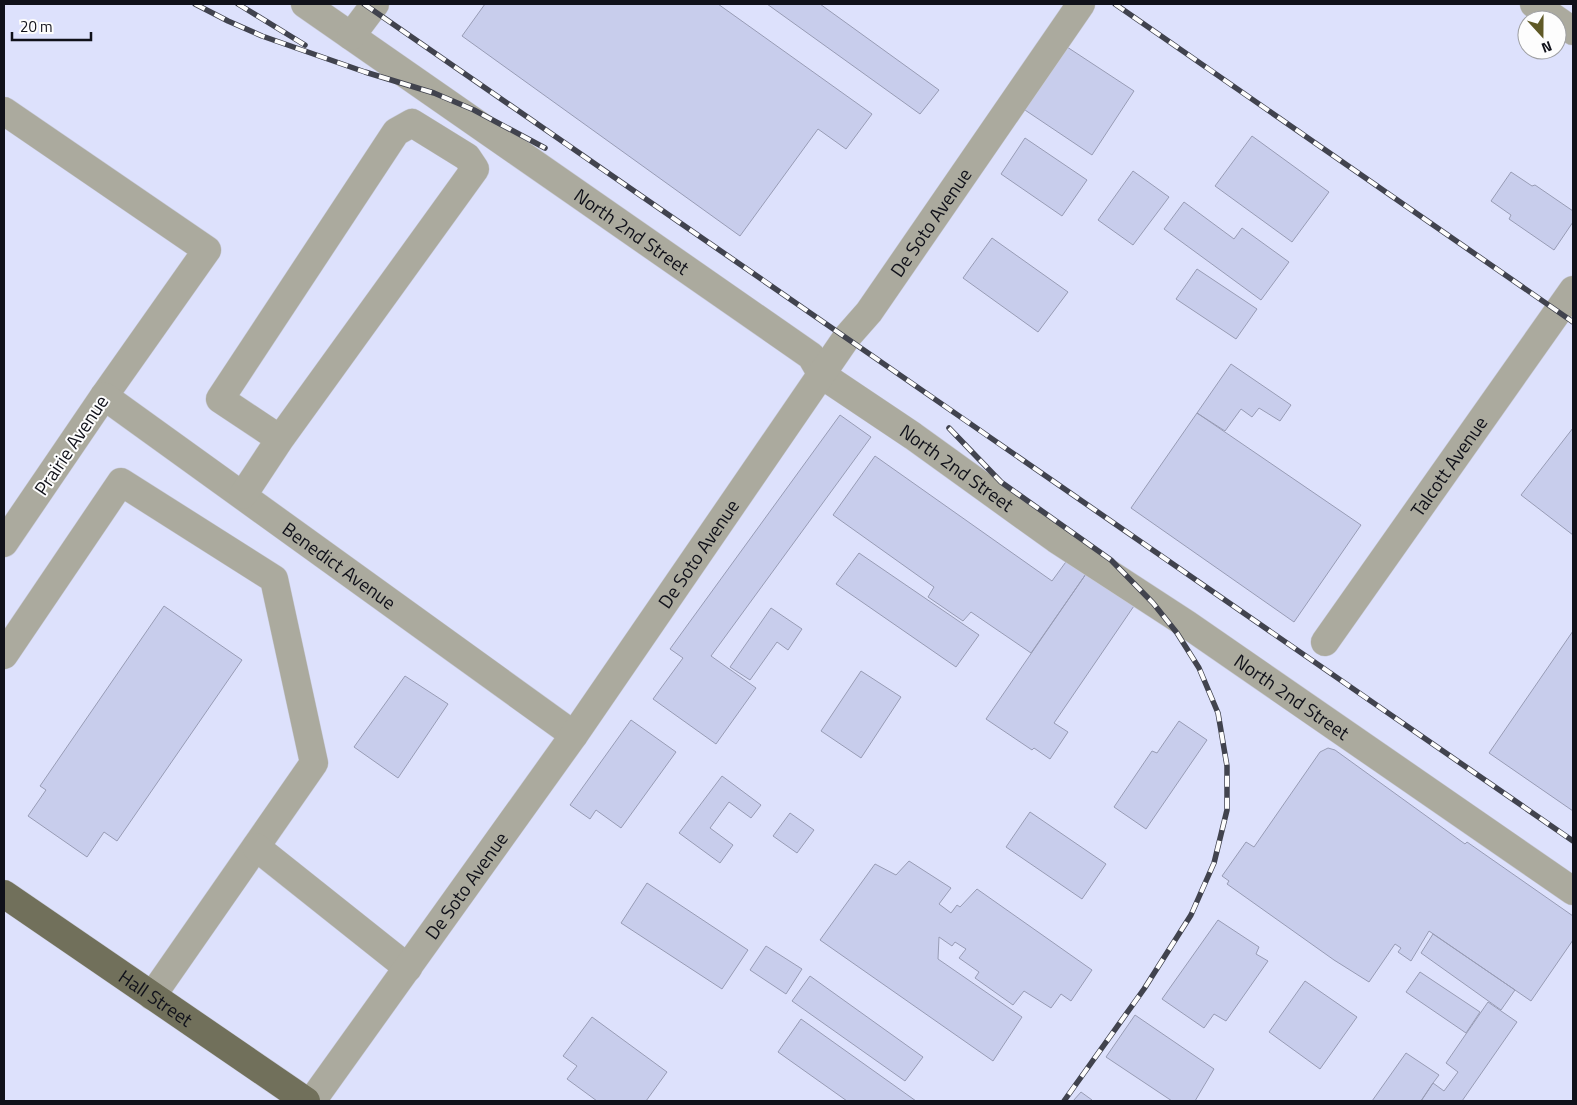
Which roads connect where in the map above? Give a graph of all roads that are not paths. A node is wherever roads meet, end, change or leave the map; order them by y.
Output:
1 (305, 4) edge
2 (375, 4) edge
3 (1081, 4) edge
4 (1534, 4) edge
5 (1573, 31) edge
6 (351, 36) junction
7 (4, 111) edge
8 (1573, 292) edge
9 (822, 374) junction
10 (104, 396) junction
11 (280, 440) junction
12 (243, 495) junction
13 (4, 543) edge
14 (1325, 642) dead end
15 (4, 655) edge
16 (574, 735) junction
17 (256, 847) junction
18 (1573, 891) edge
19 (4, 894) edge
20 (408, 968) junction
21 (152, 996) junction
22 (306, 1101) edge
23 (312, 1101) edge

1 - 6 street, North 2nd Street
2 - 6 street
3 - 9 street, De Soto Avenue
4 - 5 street
6 - 9 street, North 2nd Street
7 - 10 street, Prairie Avenue
8 - 14 street, Talcott Avenue
9 - 16 street, De Soto Avenue
9 - 18 street, North 2nd Street
10 - 12 street, Benedict Avenue
10 - 13 street, Prairie Avenue
11 - 11 street
11 - 12 street
12 - 16 street, Benedict Avenue
15 - 17 street
16 - 20 street, De Soto Avenue
17 - 20 street
17 - 21 street
19 - 21 main road, Hall Street
20 - 23 street, De Soto Avenue
21 - 22 main road, Hall Street

